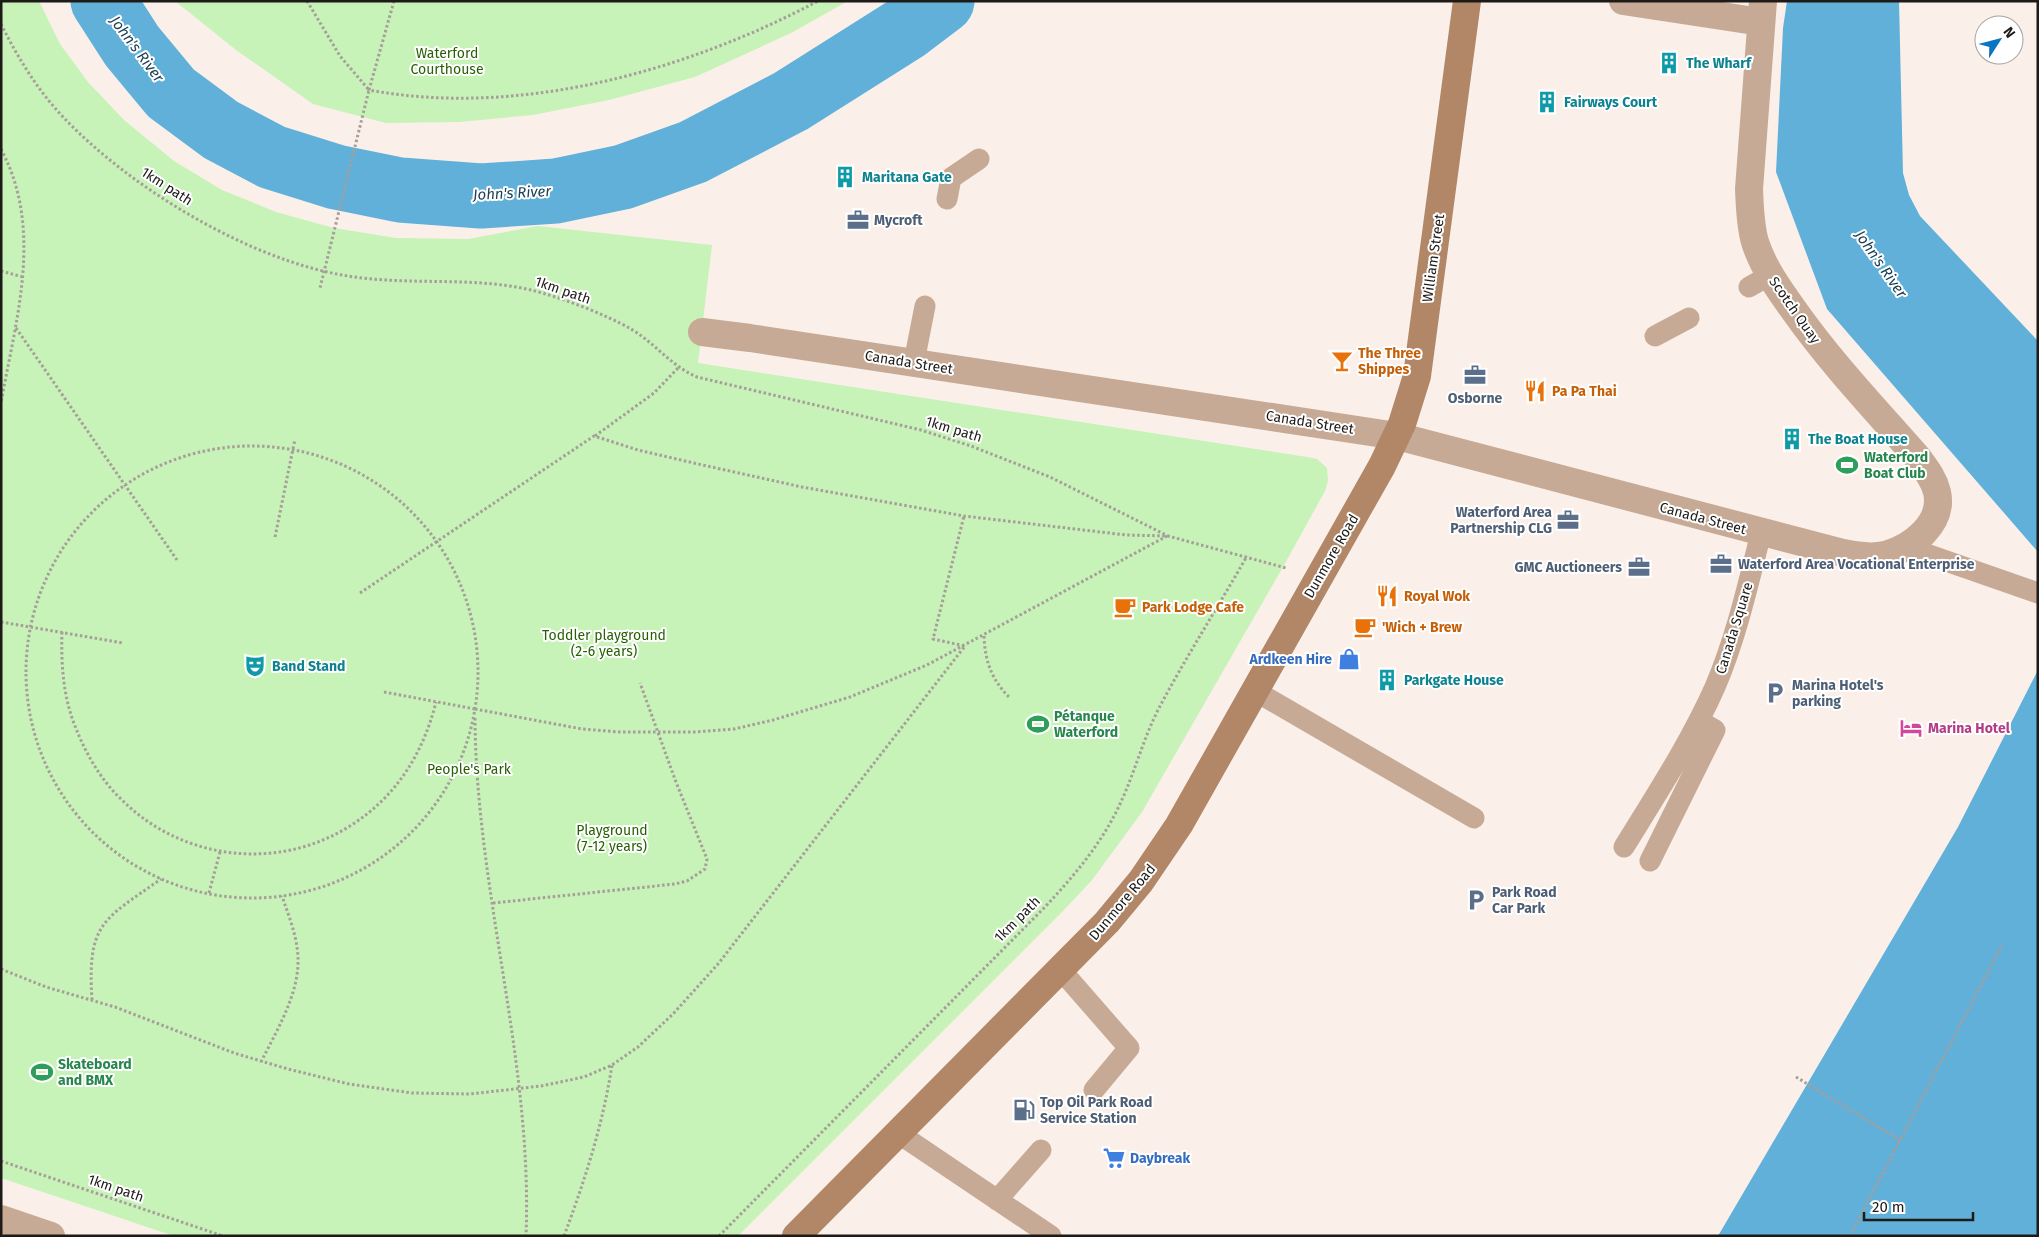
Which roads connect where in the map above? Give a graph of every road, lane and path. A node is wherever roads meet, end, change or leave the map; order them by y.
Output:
1 (307, 1) edge
2 (394, 1) edge
3 (818, 1) edge
4 (1467, 1) edge
5 (1622, 1) edge
6 (1762, 12) edge
7 (1, 24) edge
8 (369, 90) junction
9 (1, 149) edge
10 (980, 159) dead end
11 (947, 199) dead end
12 (1, 271) edge
13 (324, 271) junction
14 (23, 277) junction
15 (320, 288) dead end
16 (925, 306) dead end
17 (1689, 318) dead end
18 (16, 328) junction
19 (702, 332) dead end
20 (1655, 336) dead end
21 (914, 362) junction
22 (678, 368) junction
23 (1, 403) edge
24 (594, 436) junction
25 (1397, 436) junction
26 (295, 439) dead end
27 (293, 450) junction
28 (125, 485) junction
29 (1362, 503) joint
30 (964, 516) junction
31 (1761, 533) junction
32 (1168, 536) junction
33 (275, 537) dead end
34 (436, 542) junction
35 (1906, 547) junction
36 (1247, 556) junction
37 (177, 560) dead end
38 (1315, 584) junction
39 (360, 593) dead end
40 (2038, 593) edge
41 (1, 622) edge
42 (31, 627) junction
43 (62, 632) junction
44 (984, 636) junction
45 (123, 643) dead end
46 (965, 646) junction
47 (640, 683) dead end
48 (1255, 691) junction
49 (384, 692) dead end
50 (1009, 696) dead end
51 (436, 702) junction
52 (475, 708) junction
53 (1707, 726) junction
54 (659, 732) junction
55 (1474, 818) dead end
56 (1624, 847) dead end
57 (220, 852) junction
58 (1650, 861) dead end
59 (161, 879) junction
60 (209, 893) junction
61 (282, 896) junction
62 (493, 903) junction
63 (2002, 945) dead end
64 (1, 968) edge
65 (1060, 969) junction
66 (92, 1000) junction
67 (261, 1062) junction
68 (612, 1065) junction
69 (1796, 1077) dead end
70 (520, 1089) junction
71 (1094, 1090) dead end
72 (898, 1133) junction
73 (1900, 1140) junction
74 (1041, 1150) dead end
75 (1, 1161) edge
76 (998, 1200) junction
77 (1, 1219) edge
78 (51, 1236) edge
79 (223, 1236) edge
80 (526, 1236) edge
81 (564, 1236) edge
82 (719, 1236) edge
83 (796, 1236) edge
84 (1051, 1236) edge
85 (1850, 1236) edge

1 - 8 path
2 - 8 path
3 - 8 path
4 - 25 main road, William Street
5 - 6 street
6 - 35 street, Scotch Quay
7 - 13 path, 1km path
8 - 13 path
9 - 14 path
10 - 11 lane
12 - 14 path
13 - 15 path
13 - 22 path, 1km path
14 - 18 path
16 - 21 lane
17 - 20 lane
18 - 23 path
18 - 28 path
19 - 21 street, Canada Street
21 - 25 street, Canada Street
22 - 24 path
22 - 32 path, 1km path
24 - 30 path
24 - 34 path
25 - 29 main road, William Street
25 - 31 street, Canada Street
26 - 27 path
27 - 28 path
27 - 33 path
27 - 34 path
28 - 37 path
28 - 42 path
29 - 38 main road, Dunmore Road
30 - 32 path
30 - 46 path
31 - 35 street, Canada Street
31 - 53 lane, Canada Square
32 - 36 path
32 - 44 path
34 - 39 path
34 - 52 path
35 - 40 lane
36 - 38 path
36 - 82 path, 1km path
38 - 48 main road, Dunmore Road
41 - 42 path
42 - 43 path
42 - 59 path
43 - 45 path
43 - 57 path
44 - 46 path
44 - 50 path
46 - 54 path
46 - 68 path
47 - 54 path
48 - 55 lane
48 - 65 main road, Dunmore Road
49 - 51 path
51 - 52 path
51 - 57 path
52 - 54 path
52 - 61 path
52 - 62 path
53 - 56 lane, Canada Square
53 - 58 lane
54 - 62 path
57 - 60 path
59 - 60 path
59 - 66 path
60 - 61 path
61 - 67 path
62 - 70 path
63 - 73 path
64 - 66 path
65 - 71 lane
65 - 72 main road, Dunmore Road
66 - 67 path
67 - 70 path
68 - 70 path
68 - 81 path
69 - 73 path
70 - 80 path
72 - 76 lane
72 - 83 main road, Dunmore Road
73 - 85 path
74 - 76 lane
75 - 79 path, 1km path
76 - 84 lane
77 - 78 street

